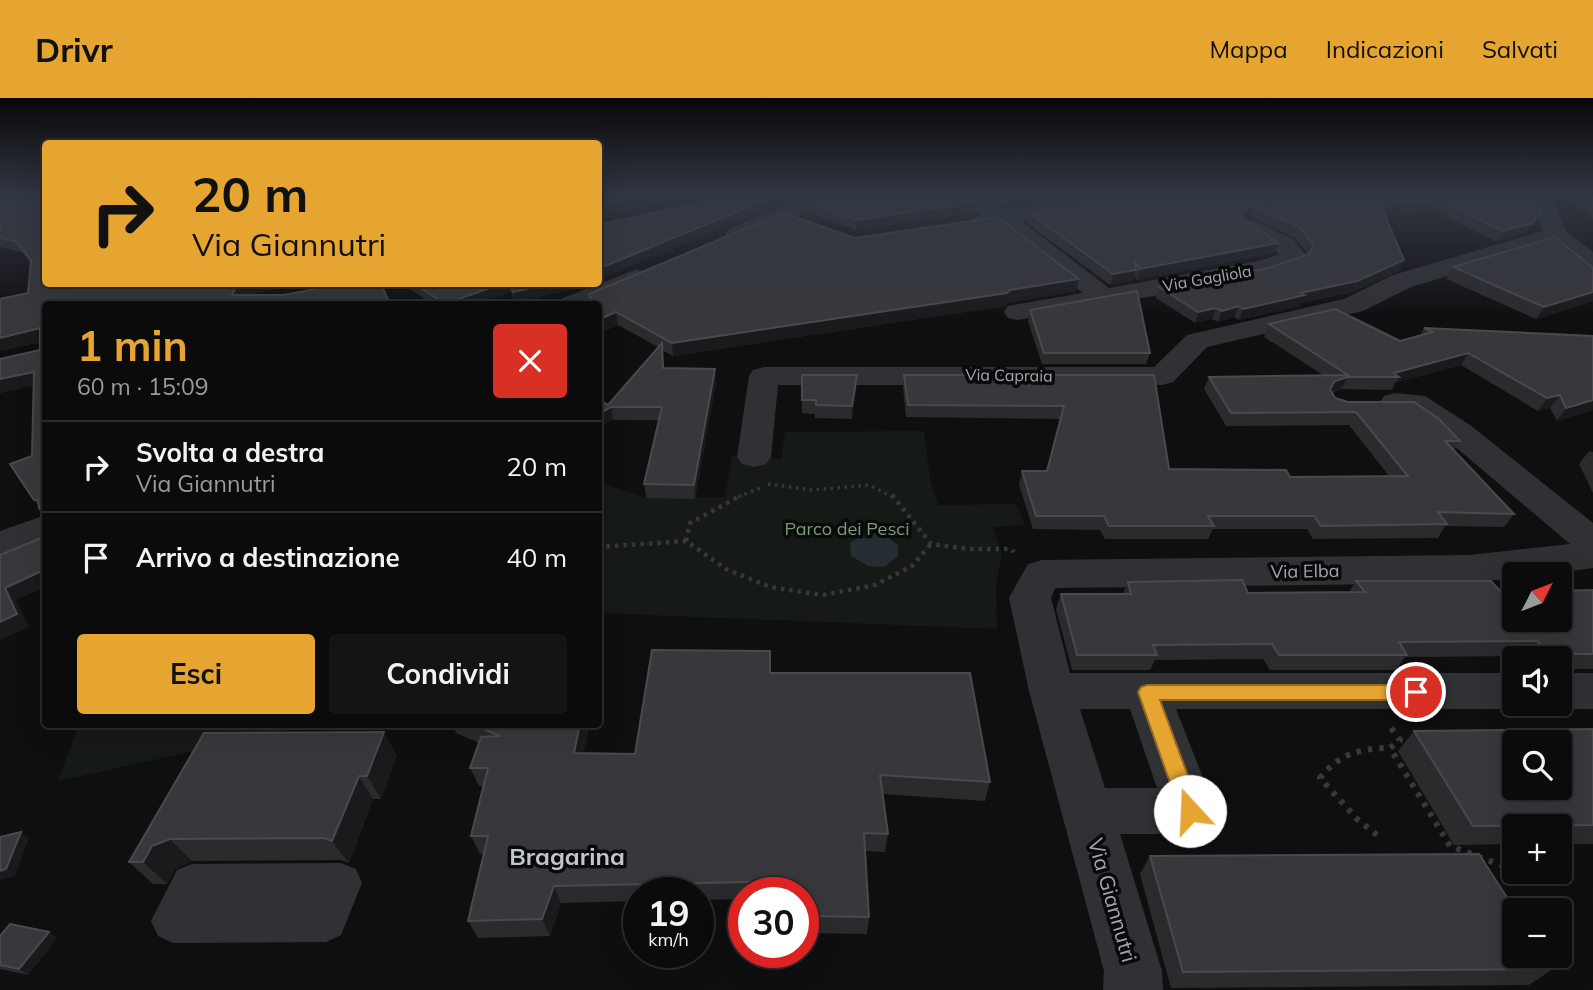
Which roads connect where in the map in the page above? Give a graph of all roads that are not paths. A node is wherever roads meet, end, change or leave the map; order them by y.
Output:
1 (731, 237) edge
2 (1025, 237) edge
3 (1270, 237) edge
4 (1547, 237) edge
5 (1560, 237) edge
6 (721, 241) edge
7 (1593, 265) edge
8 (659, 267) edge
9 (1104, 297) junction
10 (580, 301) edge
11 (1018, 312) dead end
12 (1366, 402) edge
13 (754, 457) road end
14 (42, 529) edge
15 (1593, 543) edge
16 (0, 546) edge
17 (1593, 555) edge
18 (1036, 586) joint
19 (1052, 691) junction
20 (1502, 691) edge
21 (1572, 691) edge
22 (1593, 691) edge
23 (1147, 692) junction
24 (1087, 811) junction
25 (1133, 990) edge

1 - 6 street
2 - 9 street
3 - 9 street, Via Gagliola
4 - 13 street, Via Capraia
5 - 7 street
8 - 10 street
9 - 11 street, Via Gagliola
12 - 15 street
14 - 16 street
17 - 18 street, Via Elba
18 - 19 street, Via Giannutri
19 - 23 street
19 - 24 street, Via Giannutri
20 - 23 street
21 - 22 street
23 - 24 street, Via Giannutri
24 - 25 street, Via Giannutri

